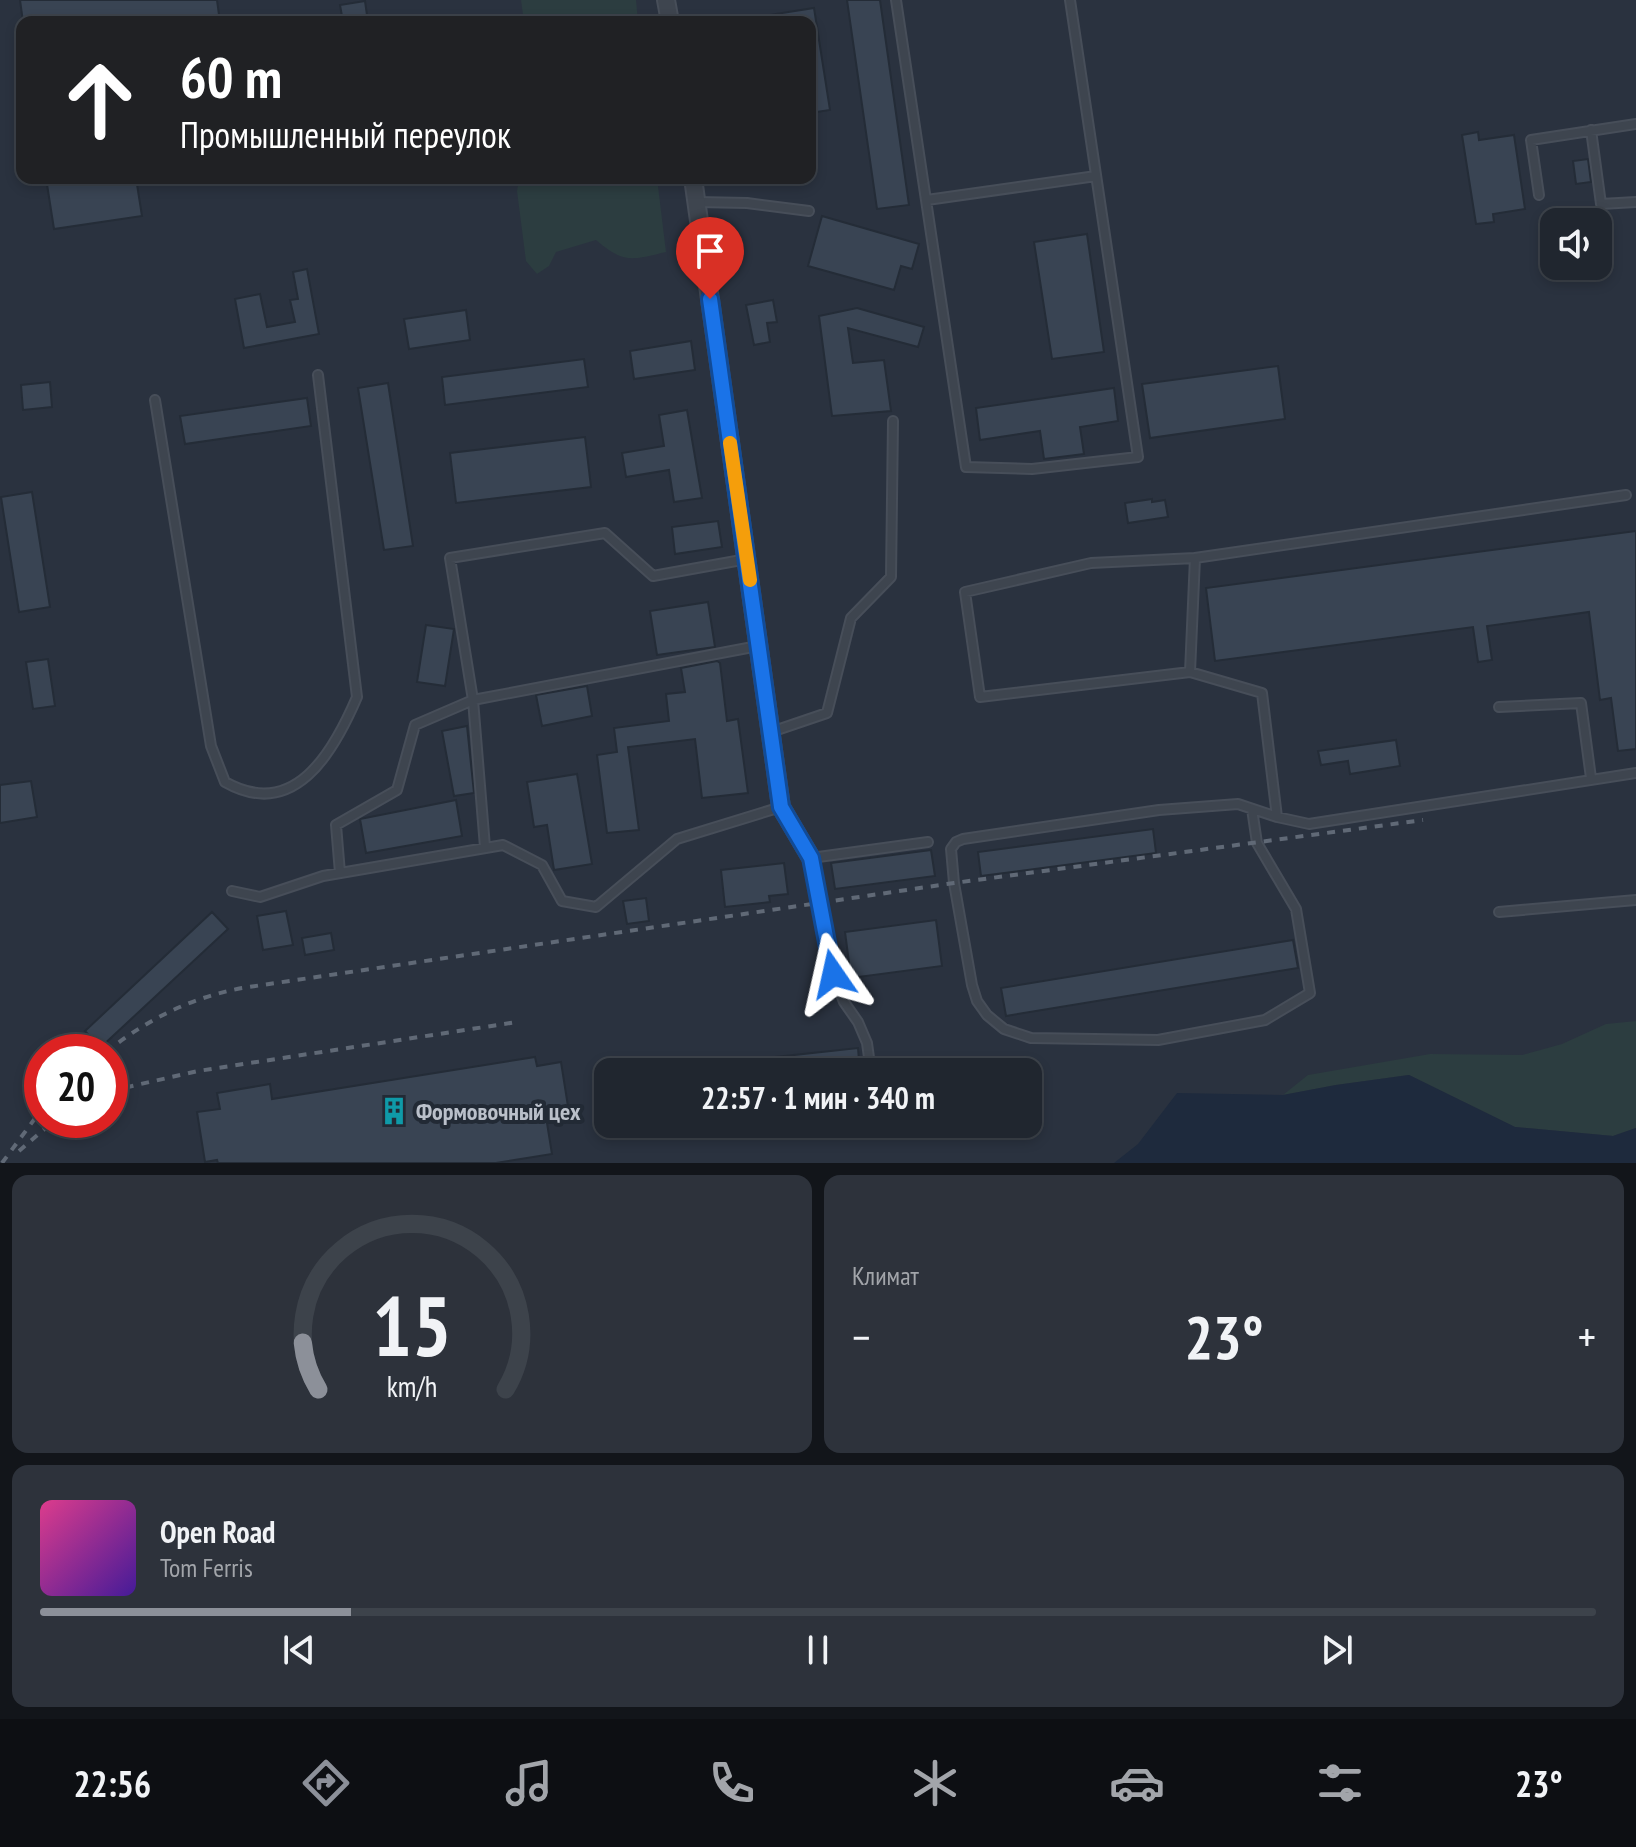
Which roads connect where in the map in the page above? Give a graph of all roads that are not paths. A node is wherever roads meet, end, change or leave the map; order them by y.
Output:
1 (896, 0) edge
2 (1070, 0) edge
3 (1636, 124) edge
4 (1591, 130) junction
5 (1096, 176) junction
6 (694, 184) edge
7 (1539, 195) dead end
8 (927, 200) junction
9 (697, 202) junction
10 (1636, 202) edge
11 (809, 211) dead end
12 (318, 375) dead end
13 (155, 400) dead end
14 (893, 421) dead end
15 (1626, 495) dead end
16 (1195, 558) junction
17 (747, 559) junction
18 (759, 646) junction
19 (1190, 672) junction
20 (473, 700) junction
21 (1499, 707) dead end
22 (771, 732) junction
23 (1636, 773) edge
24 (1591, 778) junction
25 (781, 807) junction
26 (1252, 809) junction
27 (1277, 817) junction
28 (928, 842) dead end
29 (485, 847) junction
30 (811, 858) junction
31 (340, 873) junction
32 (232, 891) dead end
33 (1636, 900) edge
34 (1499, 912) dead end
35 (869, 1058) edge

1 - 8 lane
2 - 5 lane
3 - 4 lane
4 - 7 lane
4 - 10 lane
5 - 8 lane
5 - 8 lane
6 - 9 street
9 - 11 lane
9 - 17 street
12 - 13 lane
14 - 22 lane
15 - 16 lane
16 - 19 lane
16 - 19 lane
17 - 18 street
17 - 20 lane
18 - 20 lane
18 - 22 street
19 - 27 lane
20 - 29 lane
20 - 31 lane
21 - 24 lane
22 - 25 street
23 - 24 lane
24 - 27 lane
25 - 29 lane
25 - 30 street
26 - 26 lane
26 - 27 lane
28 - 30 lane
29 - 31 lane
30 - 35 lane
31 - 32 lane
33 - 34 lane

